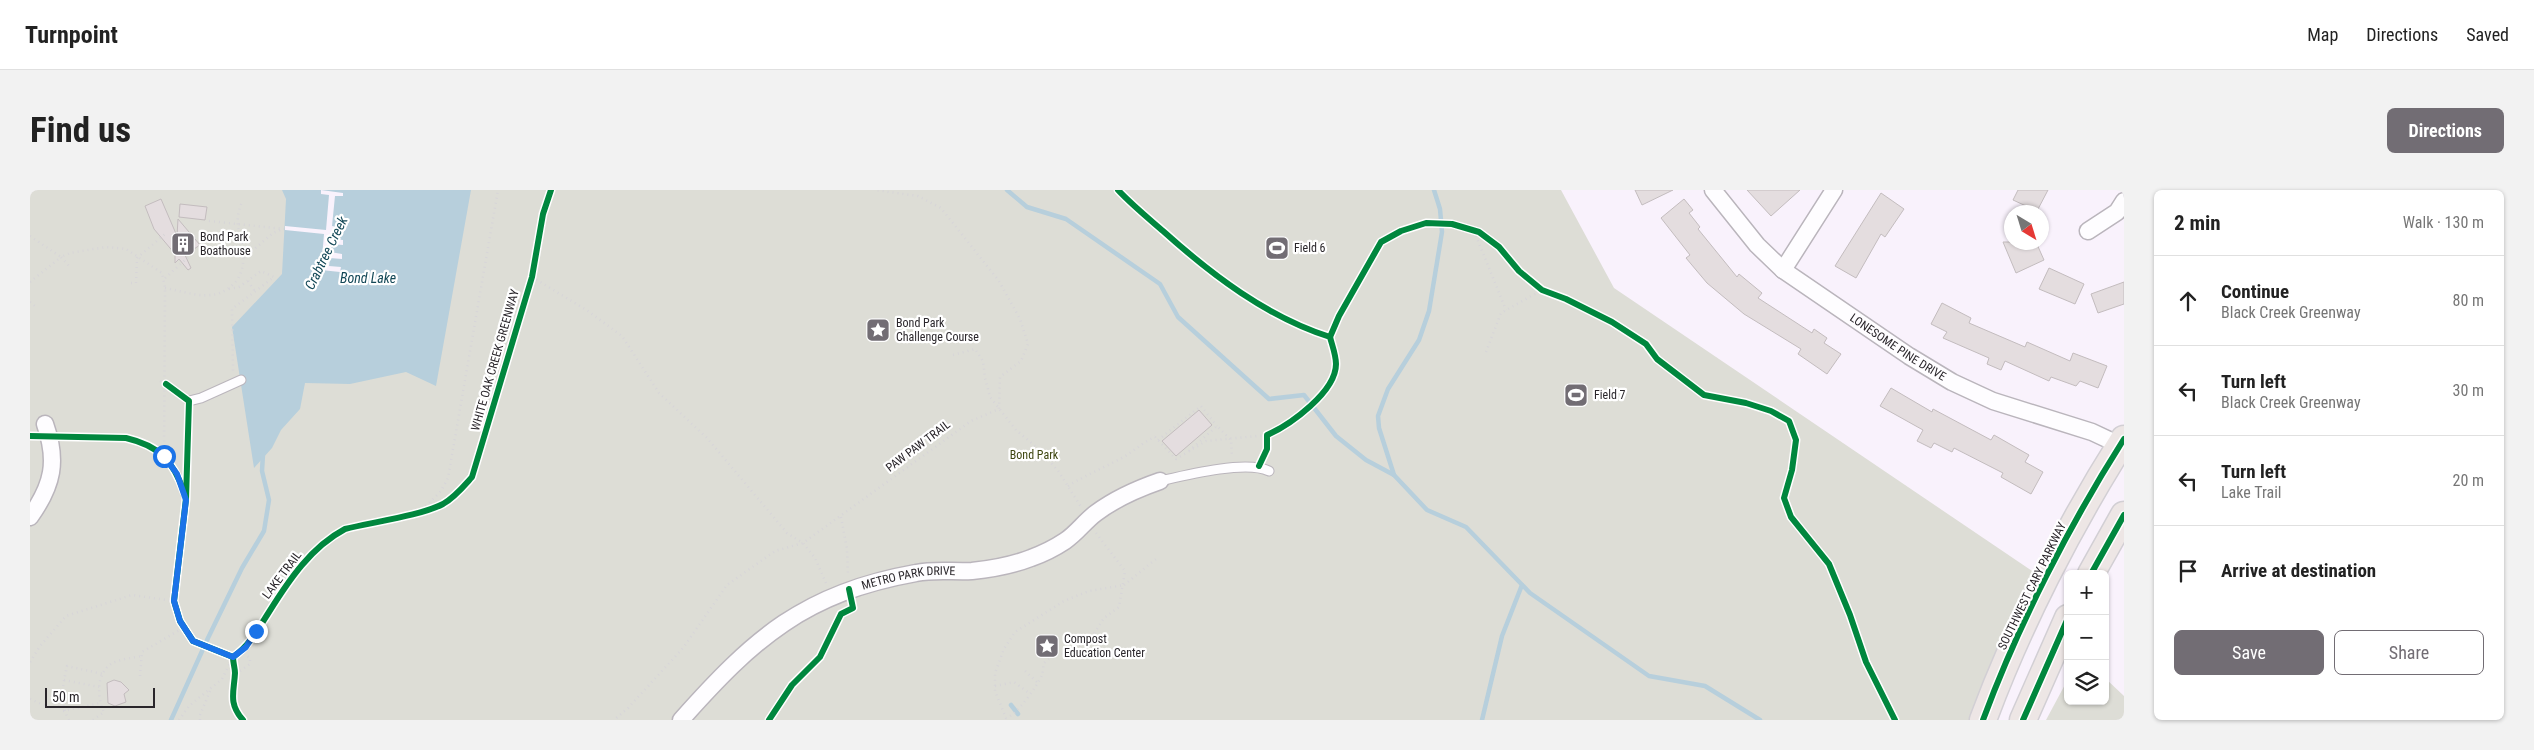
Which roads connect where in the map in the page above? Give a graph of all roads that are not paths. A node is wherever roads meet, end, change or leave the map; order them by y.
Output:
1 (1713, 190) edge
2 (1834, 190) edge
3 (2124, 201) edge
4 (2088, 232) dead end
5 (1783, 270) junction
6 (237, 378) road end
7 (189, 401) road end
8 (45, 424) dead end
9 (2123, 444) edge
10 (1269, 471) dead end
11 (1160, 481) joint
12 (2124, 514) edge
13 (30, 517) edge
14 (2092, 570) edge
15 (2064, 627) edge
16 (681, 720) edge
17 (1983, 720) edge
18 (2023, 720) edge

1 - 5 street, LONESOME PINE DRIVE
2 - 5 street
3 - 4 street
5 - 9 street, LONESOME PINE DRIVE
6 - 7 lane
8 - 13 street
9 - 17 main road, SOUTHWEST CARY PARKWAY
10 - 11 lane
11 - 16 street, METRO PARK DRIVE
12 - 14 main road
15 - 18 main road

